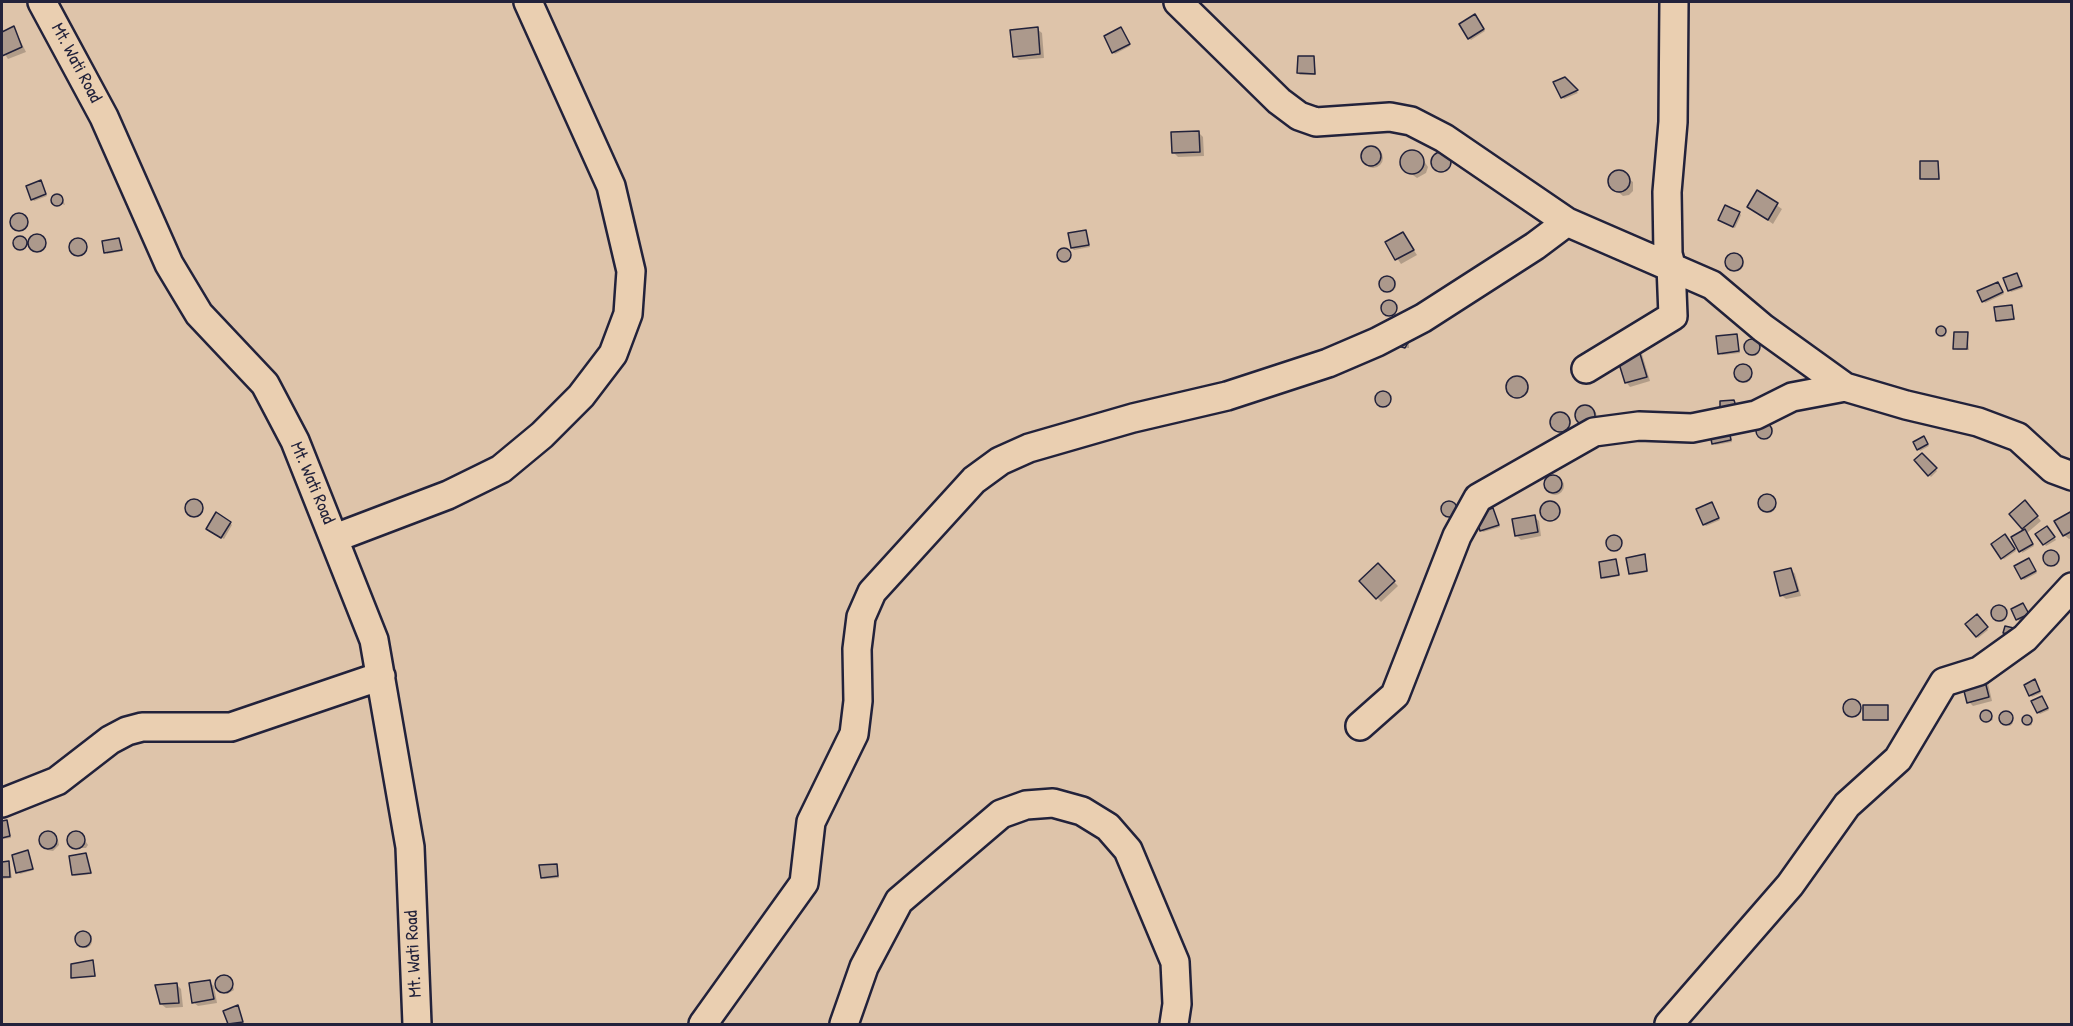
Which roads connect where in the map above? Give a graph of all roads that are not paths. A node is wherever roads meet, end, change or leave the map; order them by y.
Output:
1 (42, 2) edge
2 (528, 2) edge
3 (1178, 2) edge
4 (1674, 2) edge
5 (1567, 222) junction
6 (1671, 266) junction
7 (1586, 369) dead end
8 (1845, 387) junction
9 (2072, 476) edge
10 (335, 538) junction
11 (2072, 587) edge
12 (381, 676) junction
13 (1360, 726) dead end
14 (2, 803) edge
15 (417, 1024) edge
16 (703, 1024) edge
17 (844, 1024) edge
18 (1174, 1024) edge
19 (1670, 1024) edge

1 - 10 street, Mt. Wati Road
2 - 10 street
3 - 5 street
4 - 6 street
5 - 6 street
5 - 16 street
6 - 7 street
6 - 8 street
8 - 9 street
8 - 13 street
10 - 12 street, Mt. Wati Road
11 - 19 street
12 - 14 street
12 - 15 street, Mt. Wati Road
17 - 18 street

